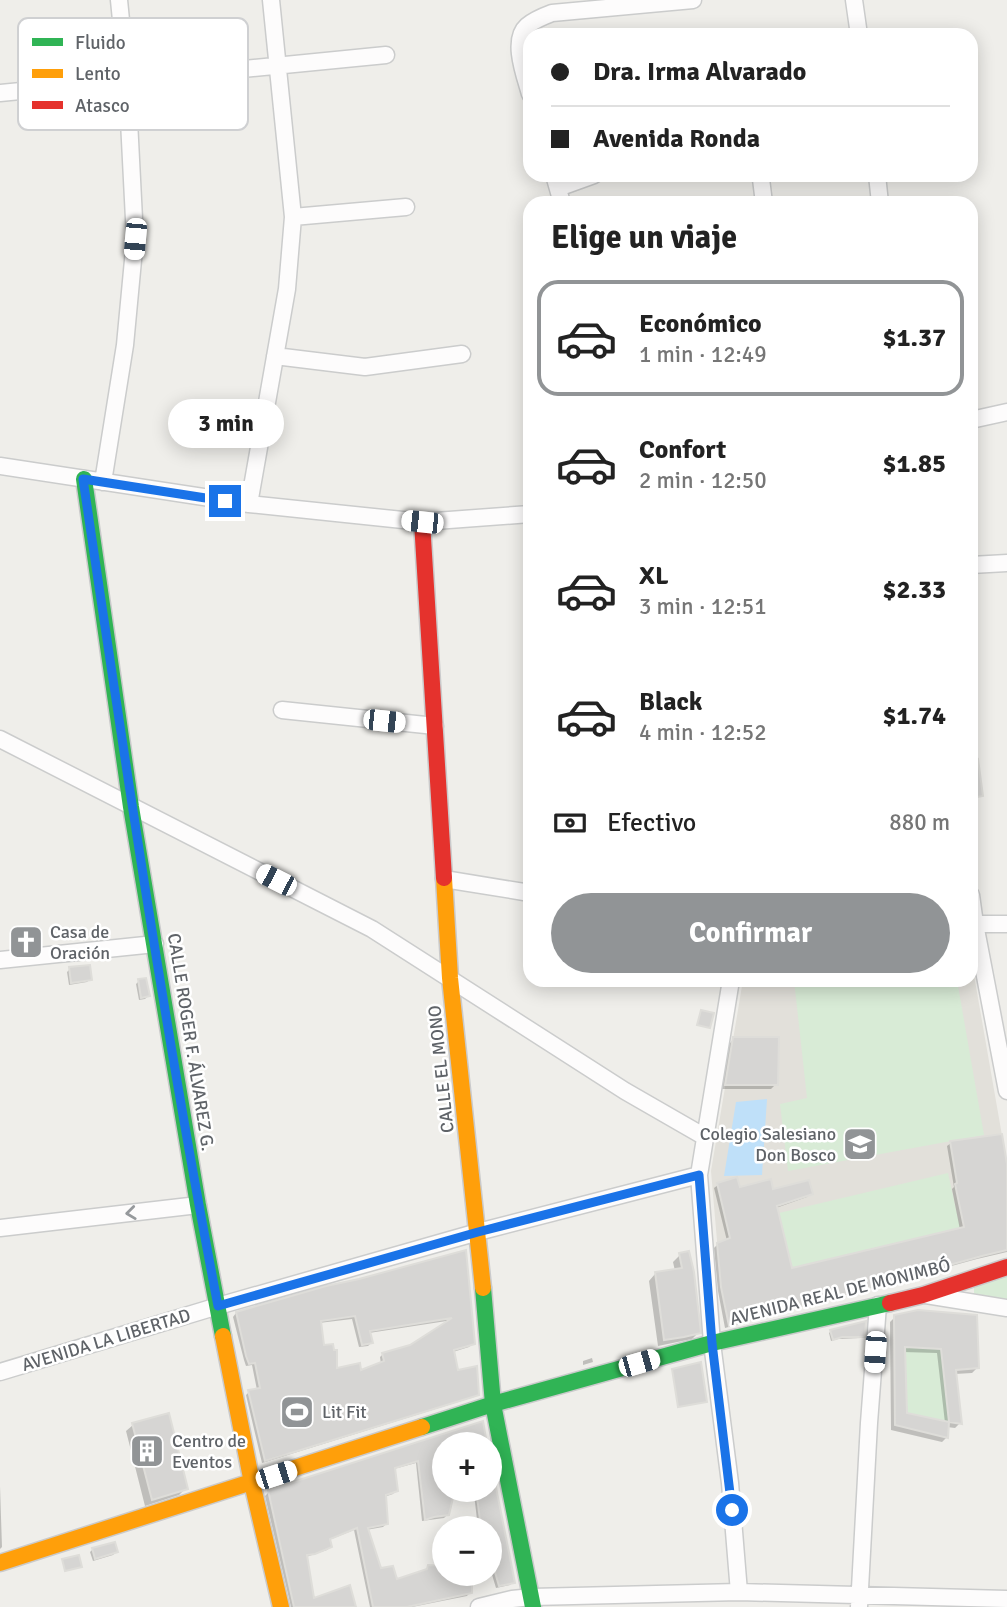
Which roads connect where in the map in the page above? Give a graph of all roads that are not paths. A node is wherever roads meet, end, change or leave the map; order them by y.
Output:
1 (119, 0) edge
2 (271, 0) edge
3 (693, 0) edge
4 (854, 0) edge
5 (121, 18) edge
6 (525, 28) edge
7 (858, 28) edge
8 (523, 33) edge
9 (386, 55) dead end
10 (278, 66) junction
11 (523, 68) edge
12 (248, 69) edge
13 (18, 91) edge
14 (0, 93) edge
15 (129, 130) edge
16 (576, 182) edge
17 (558, 189) edge
18 (406, 207) dead end
19 (293, 217) junction
20 (462, 354) dead end
21 (275, 356) junction
22 (1007, 412) edge
23 (978, 418) edge
24 (0, 466) edge
25 (83, 479) junction
26 (103, 482) junction
27 (249, 504) junction
28 (523, 515) edge
29 (422, 522) junction
30 (1007, 563) edge
31 (978, 565) edge
32 (282, 710) dead end
33 (435, 726) junction
34 (0, 739) edge
35 (131, 807) junction
36 (444, 879) junction
37 (523, 892) edge
38 (978, 924) edge
39 (1007, 924) edge
40 (155, 943) junction
41 (978, 949) edge
42 (0, 960) edge
43 (450, 978) junction
44 (730, 987) edge
45 (1007, 1091) edge
46 (705, 1138) junction
47 (699, 1175) junction
48 (198, 1205) junction
49 (0, 1228) edge
50 (478, 1232) junction
51 (1007, 1267) edge
52 (923, 1295) junction
53 (878, 1305) junction
54 (218, 1306) junction
55 (1007, 1308) edge
56 (712, 1343) junction
57 (0, 1372) edge
58 (493, 1404) junction
59 (252, 1483) junction
60 (0, 1563) edge
61 (738, 1592) junction
62 (1007, 1599) edge
63 (860, 1601) edge
64 (533, 1602) edge
65 (281, 1607) edge
66 (479, 1607) edge

1 - 5 street
2 - 10 street
3 - 6 street
4 - 7 street
8 - 11 street
9 - 10 street
10 - 12 street
10 - 19 street
13 - 14 street
15 - 26 street
16 - 17 street
18 - 19 street
19 - 21 street
20 - 21 street
21 - 27 street
22 - 23 street
24 - 25 street
25 - 26 street
25 - 35 street, CALLE ROGER F. ÁLVAREZ G.
26 - 27 street
27 - 29 street
28 - 29 street
29 - 33 street, CALLE EL MONO
30 - 31 street
32 - 33 street
33 - 36 street, CALLE EL MONO
34 - 35 street
35 - 40 street, CALLE ROGER F. ÁLVAREZ G.
35 - 43 street
36 - 37 street
36 - 43 street, CALLE EL MONO
38 - 39 street
40 - 42 street
40 - 48 street, CALLE ROGER F. ÁLVAREZ G.
41 - 45 street
43 - 46 street
43 - 50 street, CALLE EL MONO
44 - 46 street
46 - 47 street
47 - 50 street, AVENIDA LA LIBERTAD
47 - 56 street
48 -> 49 street
48 - 54 street, CALLE ROGER F. ÁLVAREZ G.
50 - 54 street, AVENIDA LA LIBERTAD
50 - 58 street, CALLE EL MONO
51 - 52 street, AVENIDA REAL DE MONIMBÓ
52 - 53 street, AVENIDA REAL DE MONIMBÓ
52 - 55 street
53 - 56 street, AVENIDA REAL DE MONIMBÓ
53 - 63 street
54 - 57 street, AVENIDA LA LIBERTAD
54 - 59 street, CALLE ROGER F. ÁLVAREZ G.
56 - 58 street, AVENIDA REAL DE MONIMBÓ
56 - 61 street
58 - 59 street, AVENIDA REAL DE MONIMBÓ
58 - 64 street, CALLE EL MONO
59 - 60 street, AVENIDA REAL DE MONIMBÓ
59 - 65 street, CALLE ROGER F. ÁLVAREZ G.
61 - 63 street
61 - 64 street
62 - 63 street
64 - 66 street

